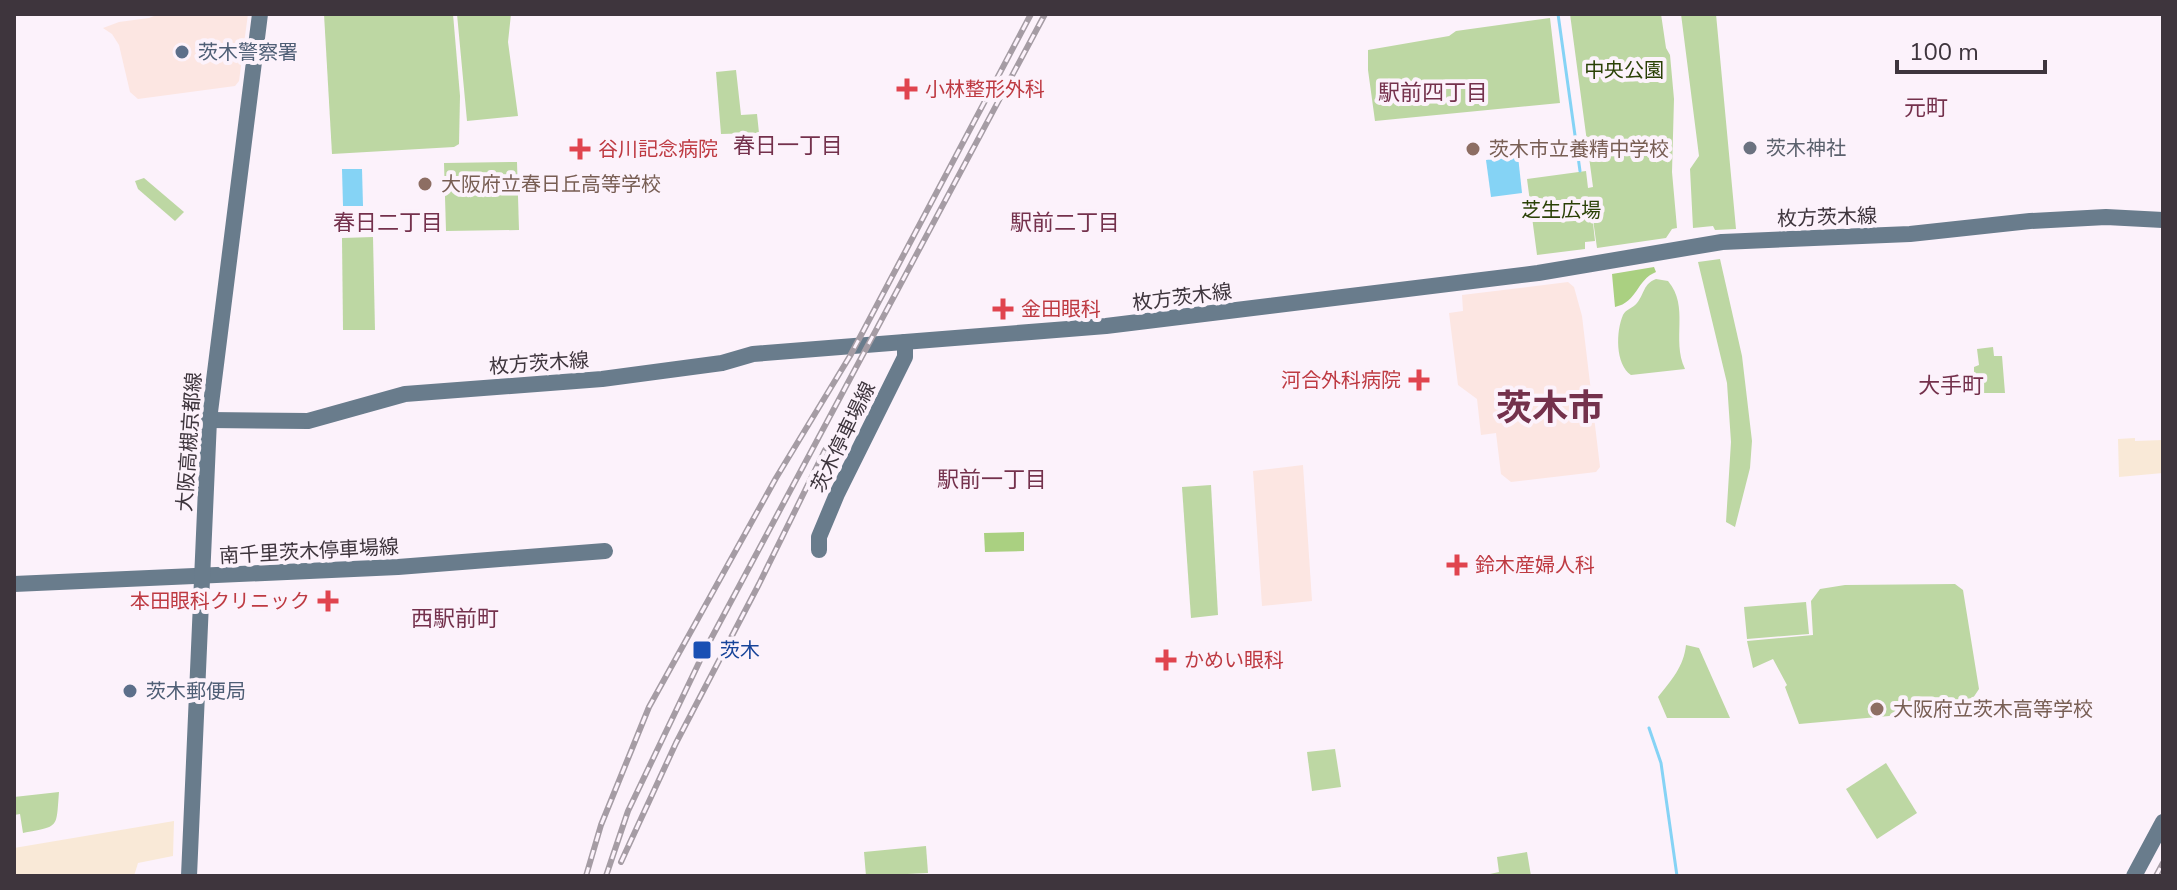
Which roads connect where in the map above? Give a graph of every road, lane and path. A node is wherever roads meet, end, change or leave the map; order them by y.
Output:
1 (260, 14) edge
2 (2163, 220) edge
3 (905, 342) junction
4 (209, 420) junction
5 (819, 550) dead end
6 (605, 551) dead end
7 (200, 576) junction
8 (14, 584) edge
9 (2163, 822) edge
10 (189, 876) edge
11 (2134, 876) edge

1 - 4 main road, 大阪高槻京都線
2 - 3 main road, 枚方茨木線
3 - 4 main road, 枚方茨木線
3 - 5 main road, 茨木停車場線
4 - 7 main road, 大阪高槻京都線
6 - 7 main road, 南千里茨木停車場線
7 - 8 main road, 南千里茨木停車場線
7 - 10 main road, 大阪高槻京都線
9 - 11 main road

